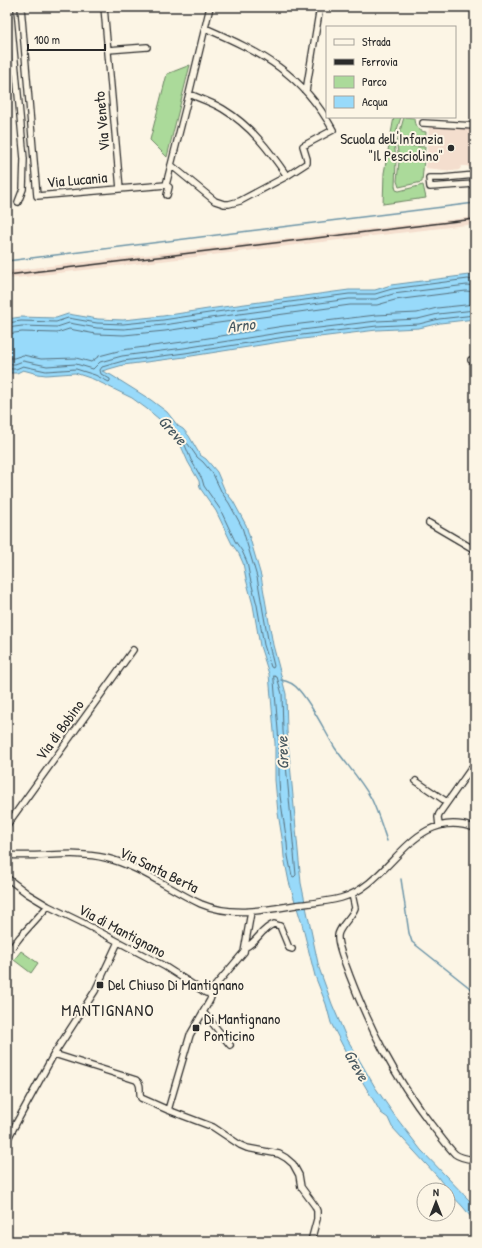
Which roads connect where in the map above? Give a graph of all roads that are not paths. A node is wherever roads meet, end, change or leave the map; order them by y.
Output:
1 (11, 7) edge
2 (21, 7) edge
3 (104, 7) edge
4 (210, 7) edge
5 (320, 7) edge
6 (205, 28) junction
7 (148, 47) dead end
8 (108, 50) junction
9 (16, 71) junction
10 (7, 72) edge
11 (306, 91) junction
12 (189, 94) junction
13 (30, 104) junction
14 (19, 105) junction
15 (423, 123) dead end
16 (475, 126) edge
17 (171, 165) junction
18 (287, 176) junction
19 (475, 176) edge
20 (475, 184) edge
21 (166, 185) junction
22 (120, 189) junction
23 (168, 195) dead end
24 (18, 202) dead end
25 (429, 523) dead end
26 (475, 550) edge
27 (133, 650) dead end
28 (475, 763) edge
29 (416, 781) dead end
30 (446, 802) junction
31 (7, 825) edge
32 (439, 826) junction
33 (475, 828) edge
34 (7, 855) edge
35 (7, 878) edge
36 (352, 894) junction
37 (48, 906) junction
38 (251, 912) junction
39 (118, 942) junction
40 (246, 947) junction
41 (292, 949) dead end
42 (7, 954) edge
43 (209, 993) junction
44 (204, 1012) junction
45 (230, 1045) dead end
46 (54, 1054) junction
47 (168, 1110) junction
48 (7, 1140) edge
49 (475, 1160) edge
50 (311, 1241) edge

1 - 9 street
2 - 13 street
3 - 8 street, Via Veneto
4 - 6 street
5 - 11 street
6 - 11 street
6 - 12 street
7 - 8 street
8 - 22 street, Via Veneto
9 - 10 street
9 - 14 street
11 - 18 street
12 - 17 street
12 - 18 street
13 - 14 street
13 - 22 street, Via Lucania
14 - 24 street
15 - 16 street
17 - 18 street
17 - 21 street
19 - 20 street
21 - 22 street, Via Lucania
21 - 23 street
25 - 26 street
27 - 31 street, Via di Bobino
28 - 30 street
29 - 30 street
30 - 32 street
32 - 33 street, Via Santa Berta
32 - 36 street, Via Santa Berta
34 - 38 street, Via Santa Berta
35 - 37 street, Via di Mantignano
36 - 38 street, Via Santa Berta
36 - 49 street
37 - 39 street, Via di Mantignano
37 - 42 street
38 - 40 street
39 - 43 street, Via di Mantignano
39 - 46 street
40 - 41 street
40 - 43 street
43 - 44 street
44 - 45 street
44 - 47 street
46 - 47 street
46 - 48 street
47 - 50 street

